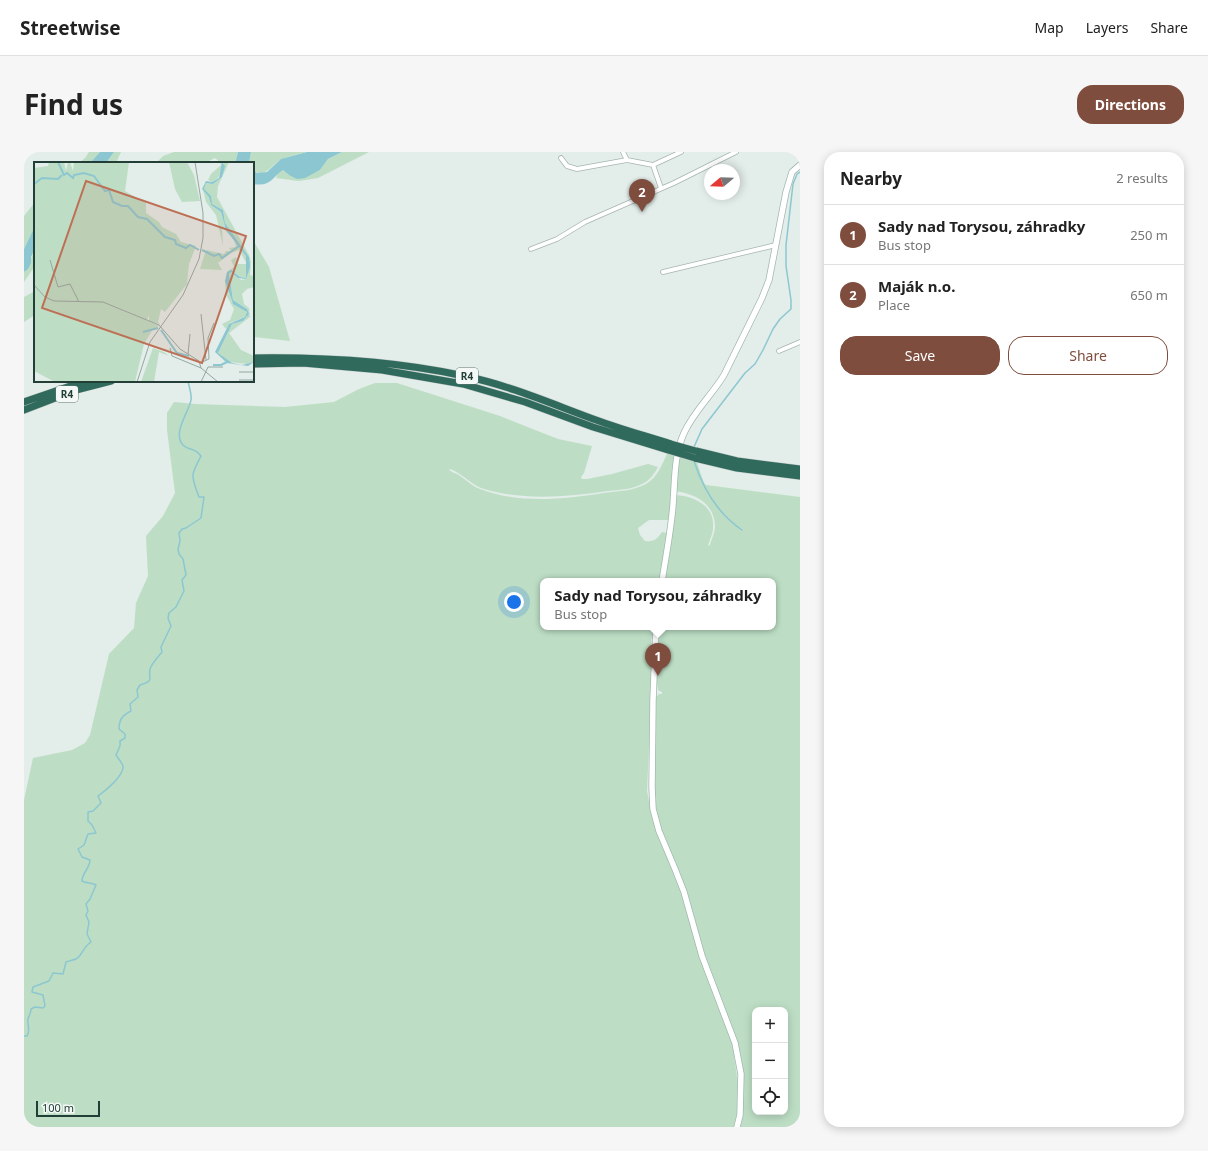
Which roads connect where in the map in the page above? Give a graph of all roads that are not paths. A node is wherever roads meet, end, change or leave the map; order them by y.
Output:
1 (623, 152) edge
2 (681, 152) edge
3 (736, 152) edge
4 (795, 152) edge
5 (800, 157) edge
6 (561, 158) dead end
7 (627, 160) junction
8 (653, 165) junction
9 (800, 165) edge
10 (661, 188) junction
11 (776, 245) junction
12 (531, 249) dead end
13 (663, 272) dead end
14 (800, 342) edge
15 (779, 351) dead end
16 (254, 358) edge
17 (254, 364) edge
18 (82, 382) edge
19 (107, 382) edge
20 (24, 402) edge
21 (24, 410) edge
22 (669, 447) junction
23 (696, 454) junction
24 (800, 469) edge
25 (800, 476) edge
26 (662, 578) edge
27 (656, 630) edge
28 (737, 1127) edge

1 - 7 street
2 - 8 street
3 - 10 street
4 - 5 street
6 - 7 street
7 - 8 street
8 - 10 street
9 - 11 street
10 - 12 street
11 - 13 street
11 - 26 street
14 - 15 street
16 - 22 highway, R4
17 - 22 highway, R4
18 - 20 highway, R4
19 - 21 highway, R4
22 - 23 highway, R4, bridge
23 - 24 highway, R4
23 - 25 highway, R4
27 - 28 street

